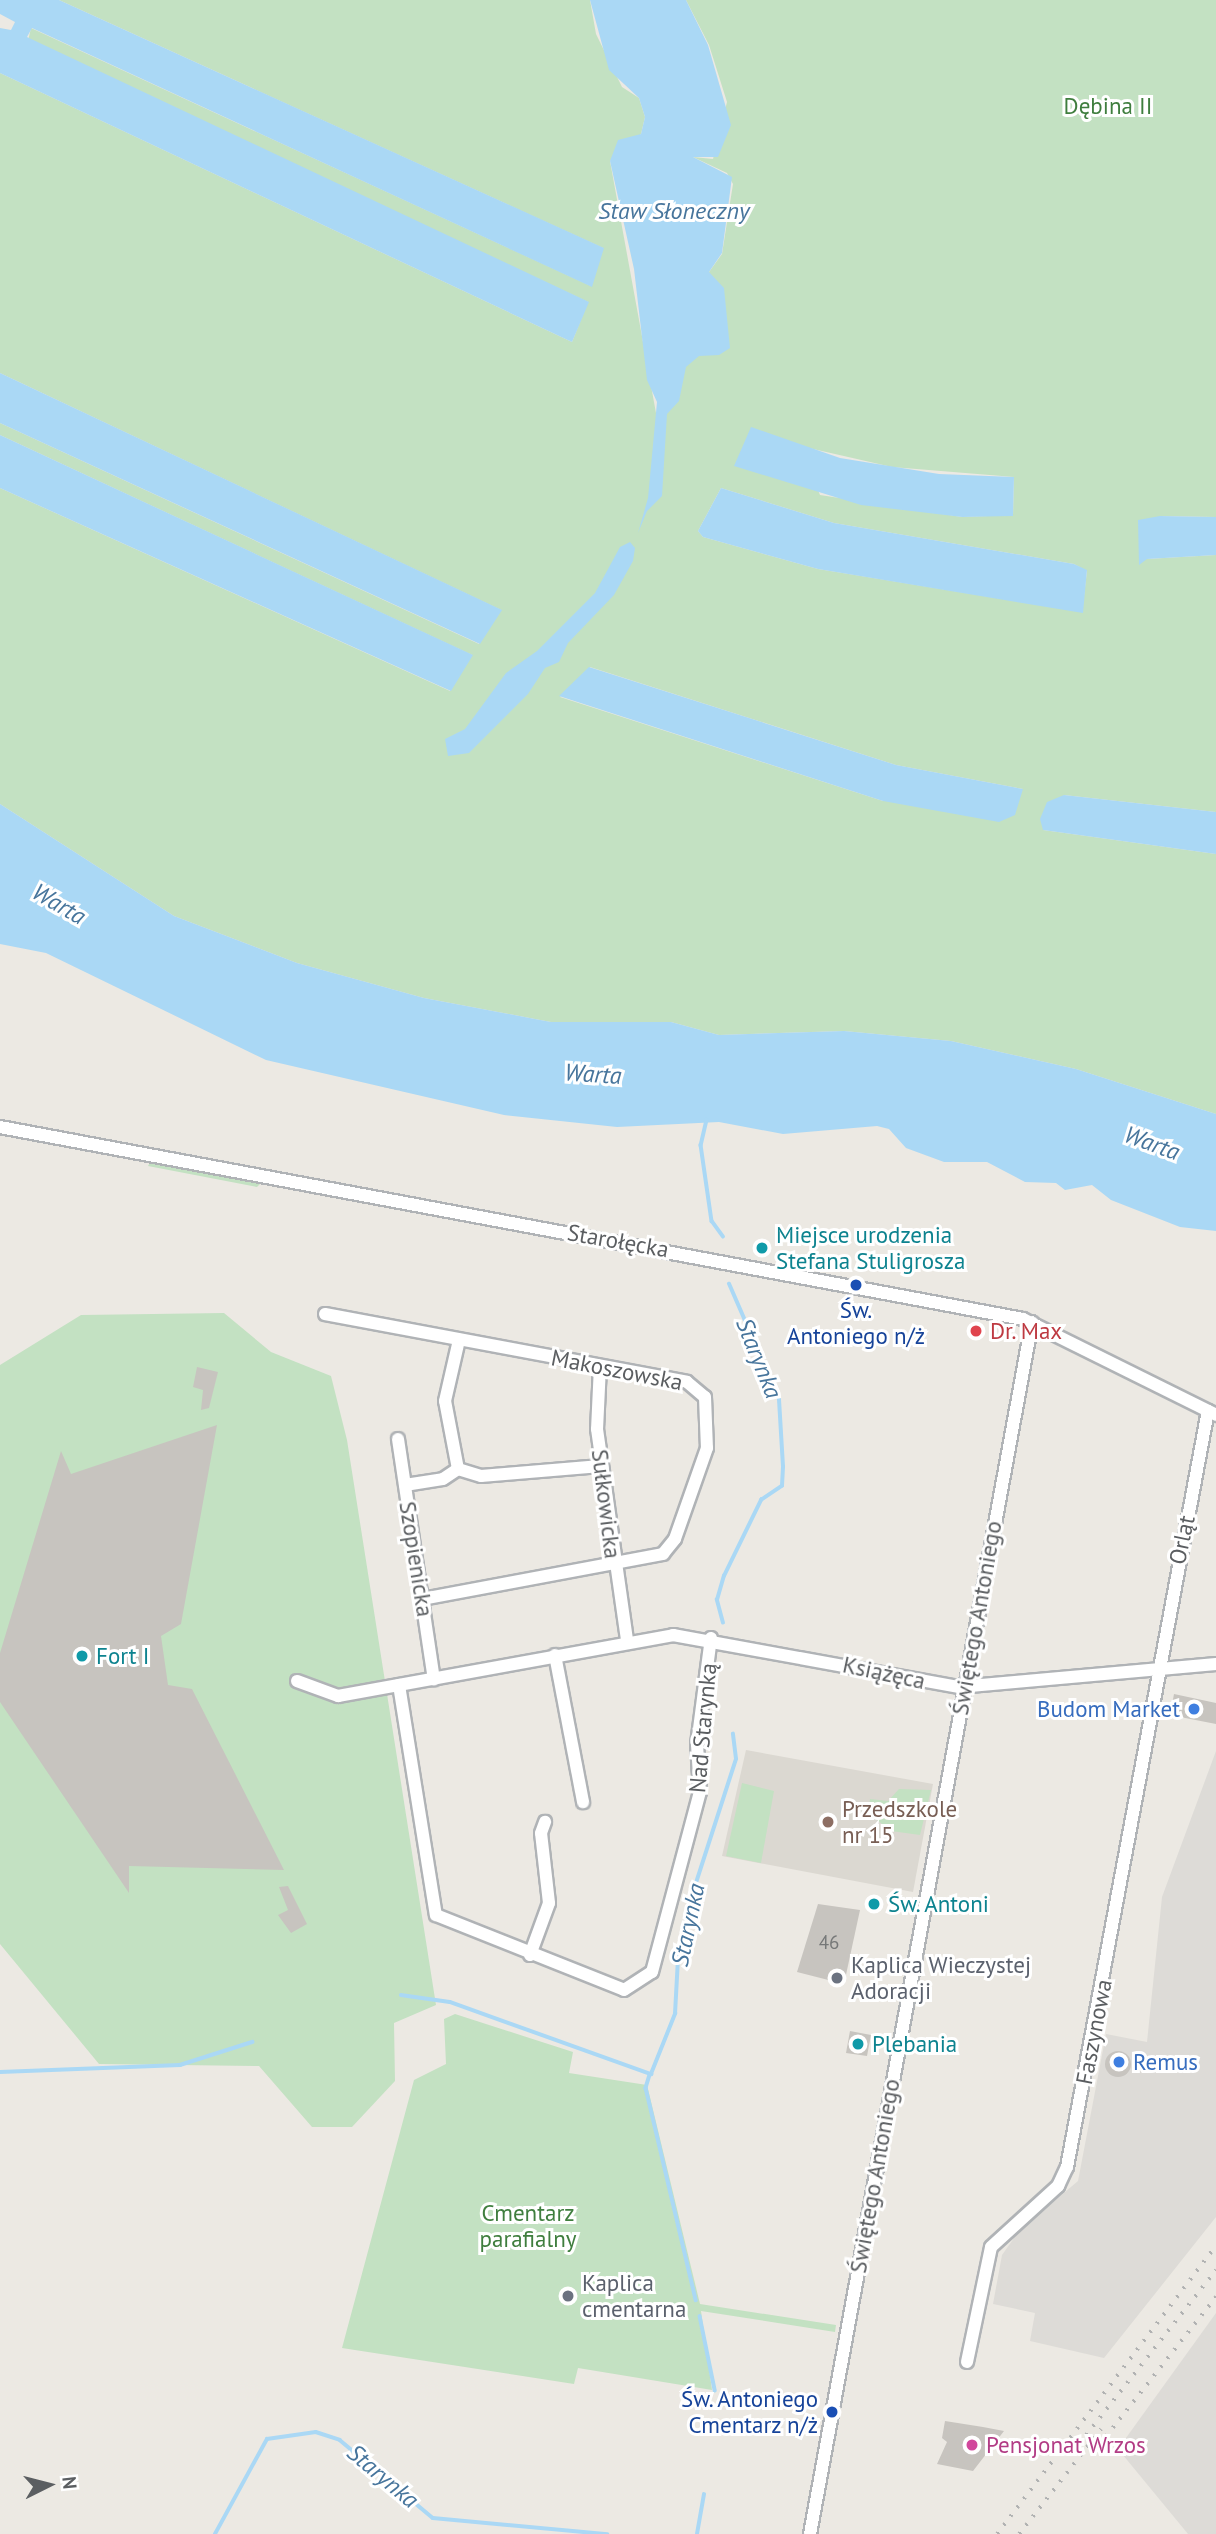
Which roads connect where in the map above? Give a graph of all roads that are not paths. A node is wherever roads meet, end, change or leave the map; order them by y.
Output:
1 (0, 1127) edge
2 (325, 1314) dead end
3 (1032, 1322) junction
4 (459, 1340) junction
5 (600, 1366) junction
6 (1212, 1413) edge
7 (398, 1439) dead end
8 (601, 1466) junction
9 (458, 1469) junction
10 (405, 1485) junction
11 (614, 1563) junction
12 (422, 1599) junction
13 (711, 1638) junction
14 (626, 1641) junction
15 (555, 1655) junction
16 (1216, 1664) edge
17 (1158, 1669) junction
18 (434, 1679) junction
19 (297, 1681) dead end
20 (965, 1683) junction
21 (398, 1685) junction
22 (583, 1802) dead end
23 (545, 1822) dead end
24 (530, 1955) junction
25 (967, 2362) dead end
26 (810, 2534) edge

1 - 3 street, Starołęcka
2 - 4 street, Makoszowska
3 - 6 street, Starołęcka
3 - 20 street, Świętego Antoniego
4 - 5 street, Makoszowska
4 - 9 street
5 - 8 street, Sułkowicka
5 - 11 street, Makoszowska
6 - 17 street, Orląt
7 - 10 street, Szopienicka
8 - 9 street
8 - 11 street, Sułkowicka
9 - 10 street
10 - 12 street, Szopienicka
11 - 12 street, Makoszowska
11 - 14 street, Sułkowicka
12 - 18 street, Szopienicka
13 - 14 street, Książęca
13 - 20 street, Książęca
13 - 24 street, Nad Starynką
14 - 15 street, Książęca
15 - 18 street, Książęca
15 - 22 street
16 - 17 street, Książęca
17 - 20 street, Książęca
17 - 25 street, Faszynowa
18 - 21 street, Książęca
19 - 21 street, Książęca
20 - 26 street, Świętego Antoniego
21 - 24 street, Nad Starynką
23 - 24 street

